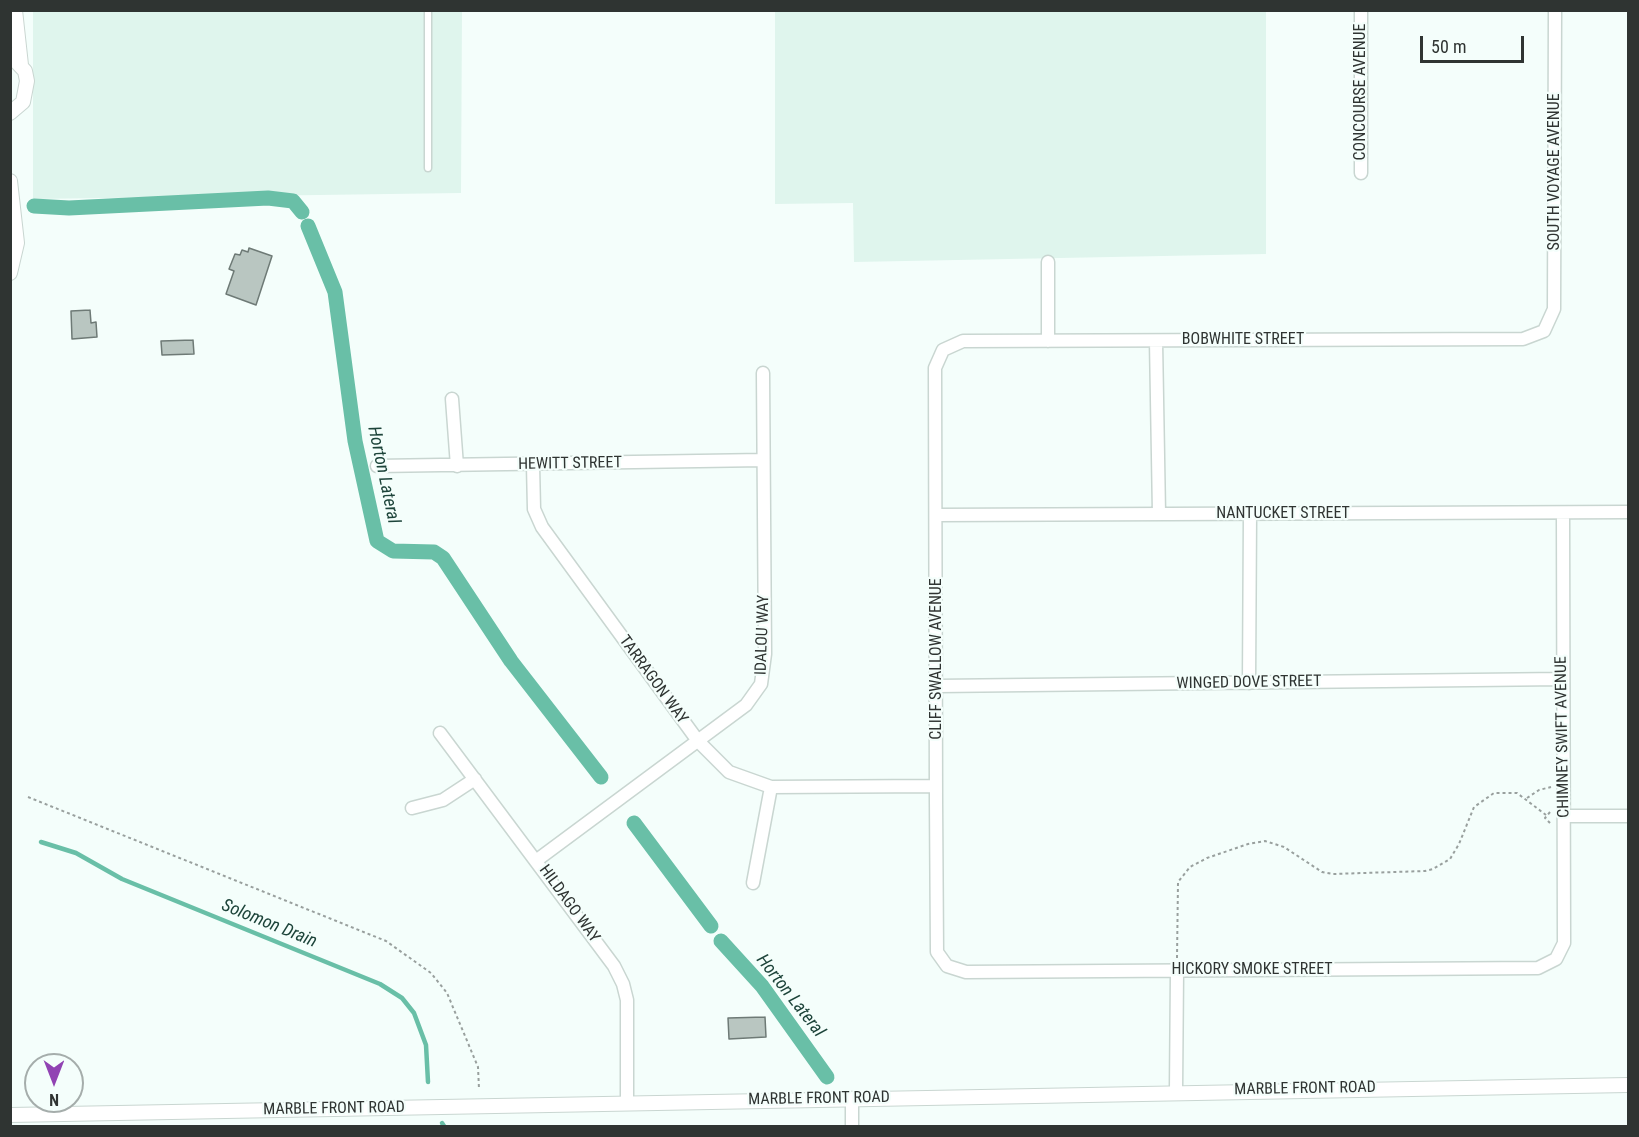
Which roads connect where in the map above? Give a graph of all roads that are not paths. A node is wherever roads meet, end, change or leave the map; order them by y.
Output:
1 (15, 10) edge
2 (428, 10) edge
3 (1361, 10) edge
4 (1555, 10) edge
5 (10, 55) edge
6 (21, 65) junction
7 (12, 115) edge
8 (428, 168) dead end
9 (1360, 173) dead end
10 (10, 181) edge
11 (1048, 262) dead end
12 (10, 273) edge
13 (1544, 331) joint
14 (1156, 340) junction
15 (1048, 341) junction
16 (942, 350) joint
17 (763, 373) dead end
18 (452, 399) dead end
19 (763, 460) junction
20 (533, 465) junction
21 (377, 466) dead end
22 (457, 466) junction
23 (1629, 512) edge
24 (1563, 513) junction
25 (1159, 514) junction
26 (1250, 514) junction
27 (937, 515) junction
28 (1562, 679) junction
29 (1249, 683) junction
30 (937, 686) junction
31 (441, 733) dead end
32 (698, 741) junction
33 (475, 779) junction
34 (936, 786) junction
35 (771, 787) junction
36 (412, 808) dead end
37 (1558, 814) junction
38 (1629, 816) edge
39 (537, 860) junction
40 (753, 883) dead end
41 (1556, 959) joint
42 (946, 966) joint
43 (1177, 966) junction
44 (1629, 1085) edge
45 (1176, 1091) junction
46 (852, 1098) junction
47 (627, 1102) junction
48 (10, 1115) edge
49 (852, 1126) edge

1 - 6 street
2 - 8 lane
3 - 9 street, CONCOURSE AVENUE
4 - 13 street, SOUTH VOYAGE AVENUE
5 - 6 street
6 - 7 street
10 - 12 street
11 - 15 street
13 - 14 street, BOBWHITE STREET
14 - 15 street, BOBWHITE STREET
14 - 25 street
15 - 16 street, BOBWHITE STREET
16 - 27 street, CLIFF SWALLOW AVENUE
17 - 19 street, IDALOU WAY
18 - 22 street
19 - 20 street, HEWITT STREET
19 - 32 street, IDALOU WAY
20 - 22 street, HEWITT STREET
20 - 32 street, TARRAGON WAY
21 - 22 street, HEWITT STREET
23 - 24 street, NANTUCKET STREET
24 - 26 street, NANTUCKET STREET
24 - 28 street, CHIMNEY SWIFT AVENUE
25 - 26 street, NANTUCKET STREET
25 - 27 street, NANTUCKET STREET
26 - 29 street
27 - 30 street, CLIFF SWALLOW AVENUE
28 - 29 street, WINGED DOVE STREET
28 - 37 street, CHIMNEY SWIFT AVENUE
29 - 30 street, WINGED DOVE STREET
30 - 34 street, CLIFF SWALLOW AVENUE
31 - 33 street, HILDAGO WAY
32 - 35 street, TARRAGON WAY
32 - 39 street, IDALOU WAY
33 - 36 street
33 - 39 street, HILDAGO WAY
34 - 35 street, TARRAGON WAY
34 - 42 street, CLIFF SWALLOW AVENUE
35 - 40 street
37 - 38 street
37 - 41 street, CHIMNEY SWIFT AVENUE
39 - 47 street, HILDAGO WAY
41 - 43 street, HICKORY SMOKE STREET
42 - 43 street, HICKORY SMOKE STREET
43 - 45 street
44 - 45 street, MARBLE FRONT ROAD
45 - 46 street, MARBLE FRONT ROAD
46 - 47 street, MARBLE FRONT ROAD
46 - 49 street
47 - 48 street, MARBLE FRONT ROAD

